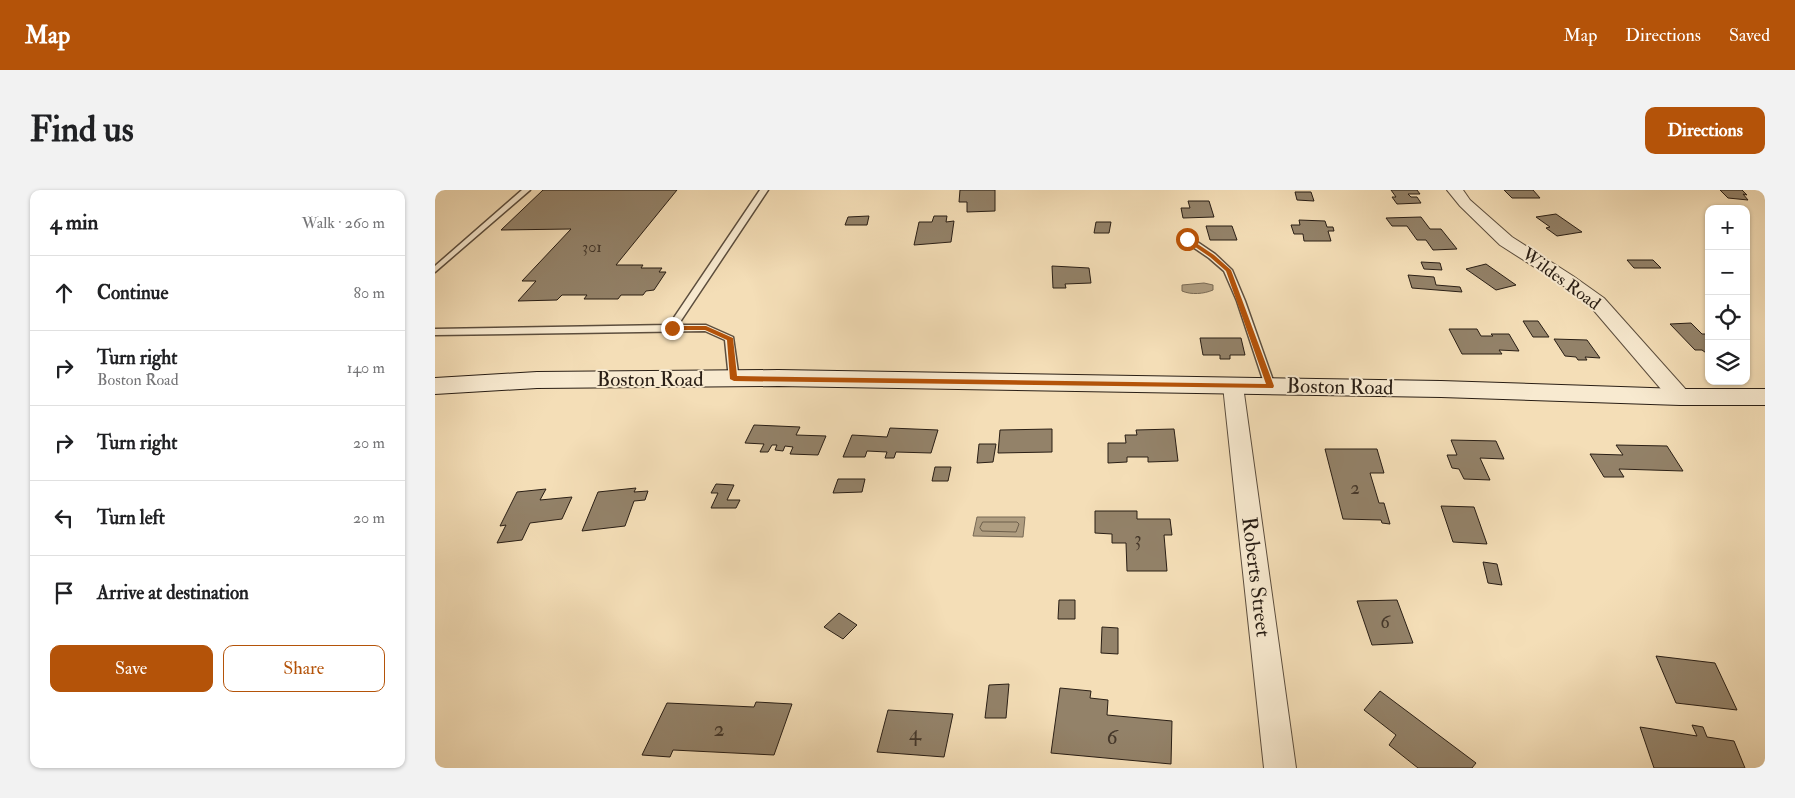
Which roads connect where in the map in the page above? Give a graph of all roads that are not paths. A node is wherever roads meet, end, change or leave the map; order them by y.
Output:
1 (526, 190) edge
2 (764, 190) edge
3 (1455, 190) edge
4 (1187, 239) dead end
5 (435, 270) edge
6 (672, 328) junction
7 (435, 332) edge
8 (734, 379) junction
9 (435, 386) edge
10 (1233, 386) junction
11 (1270, 386) junction
12 (1680, 397) junction
13 (1765, 397) edge
14 (1280, 768) edge

1 - 5 lane
2 - 6 lane
3 - 12 street, Wildes Road
4 - 11 lane
6 - 7 lane
6 - 8 lane
8 - 9 main road, Boston Road
8 - 10 main road, Boston Road
10 - 11 main road, Boston Road
10 - 14 street, Roberts Street
11 - 12 main road, Boston Road
12 - 13 main road, Boston Road

